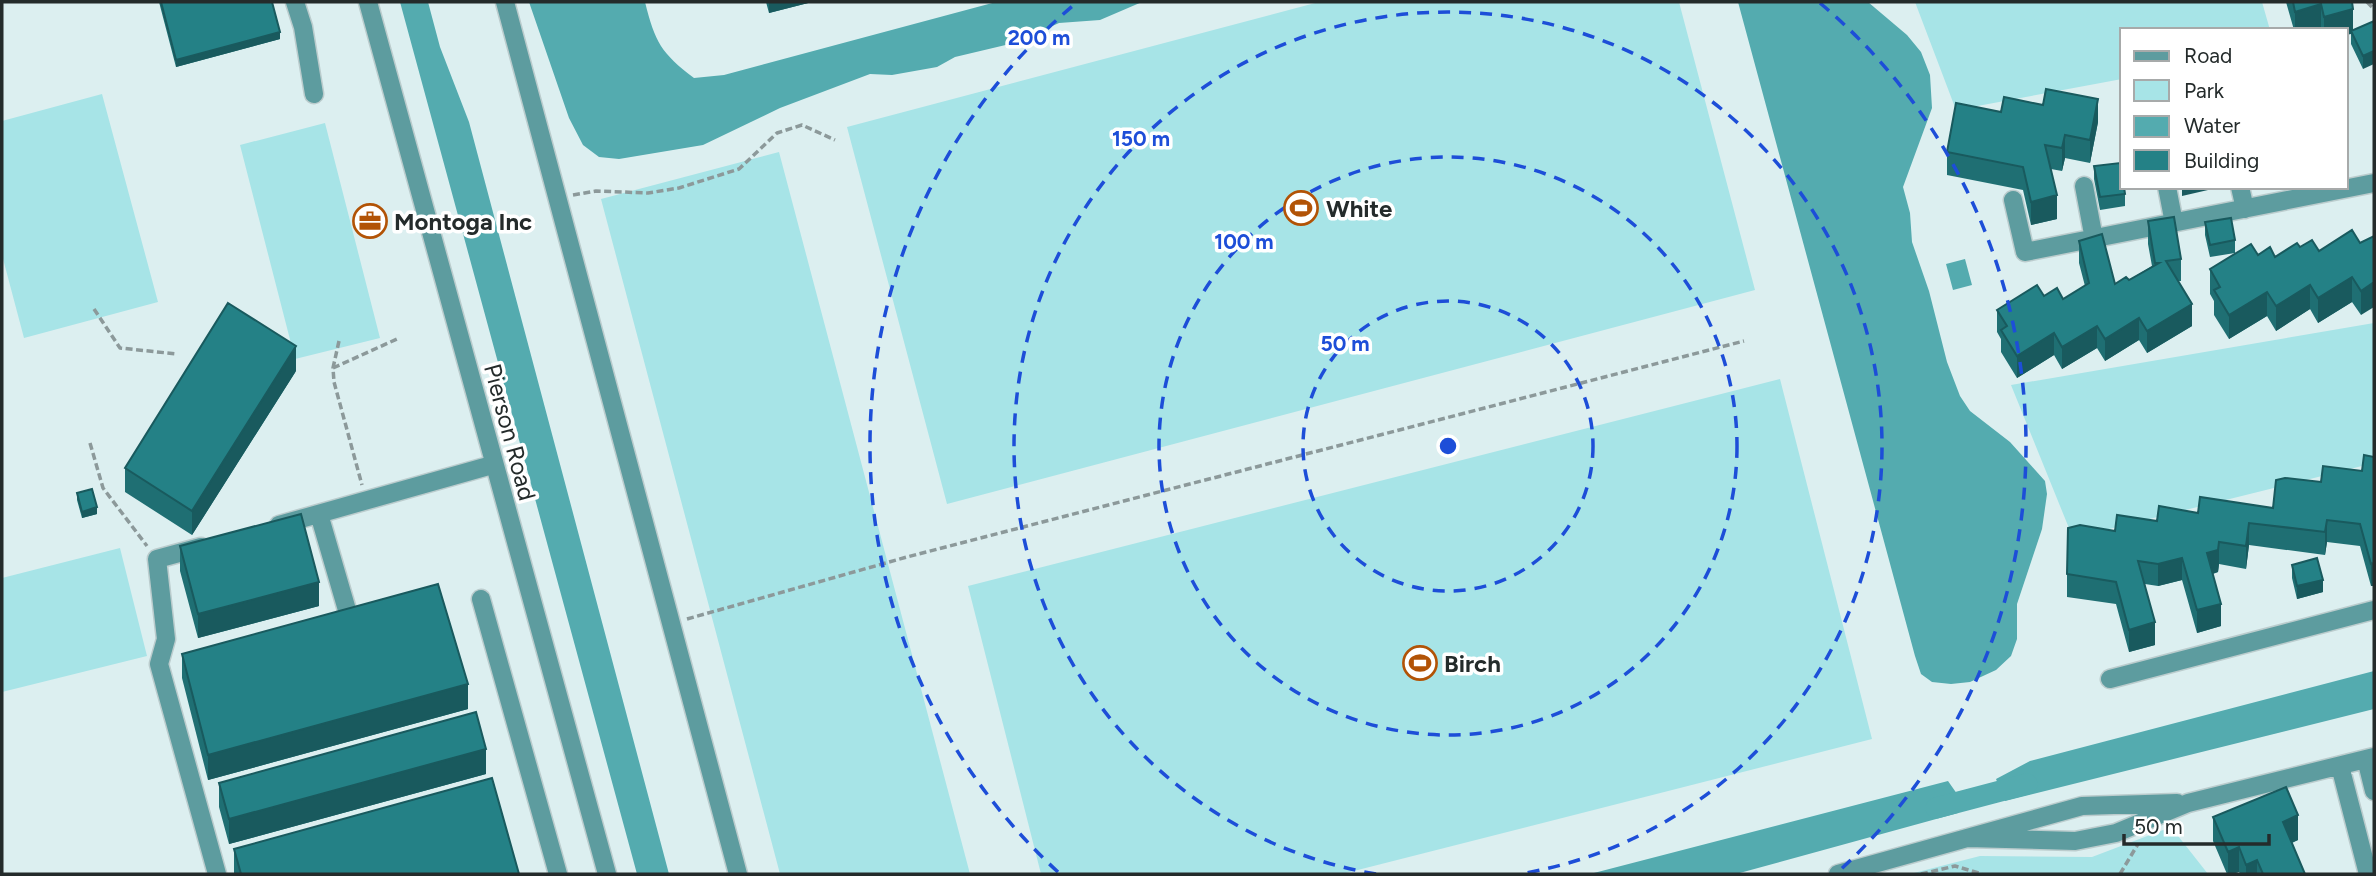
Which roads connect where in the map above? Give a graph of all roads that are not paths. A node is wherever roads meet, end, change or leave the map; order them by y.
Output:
1 (295, 2) edge
2 (368, 2) edge
3 (505, 2) edge
4 (314, 94) dead end
5 (2374, 183) edge
6 (2084, 186) dead end
7 (2348, 186) edge
8 (2167, 189) edge
9 (2240, 189) edge
10 (2314, 191) edge
11 (2013, 200) dead end
12 (2245, 209) junction
13 (2174, 223) junction
14 (2094, 239) junction
15 (492, 465) junction
16 (319, 513) junction
17 (257, 531) edge
18 (219, 541) edge
19 (481, 599) dead end
20 (347, 610) edge
21 (2374, 610) edge
22 (2110, 680) dead end
23 (2370, 758) edge
24 (2340, 766) junction
25 (2374, 791) edge
26 (2188, 803) junction
27 (1968, 838) junction
28 (217, 874) edge
29 (558, 874) edge
30 (607, 874) edge
31 (738, 874) edge
32 (1838, 874) edge
33 (2368, 874) edge

1 - 4 street
2 - 15 street, Pierson Road
3 - 31 street
5 - 7 street
6 - 14 street
8 - 13 street
9 - 12 street
10 - 12 street
11 - 14 street
12 - 13 street
13 - 14 street
15 - 16 street
15 - 30 street, Pierson Road
16 - 17 street
16 - 20 street
18 - 28 street
19 - 29 street
21 - 22 street
23 - 24 street
23 - 25 street
24 - 26 street
24 - 33 street
26 - 27 street
26 - 27 street
27 - 32 street

